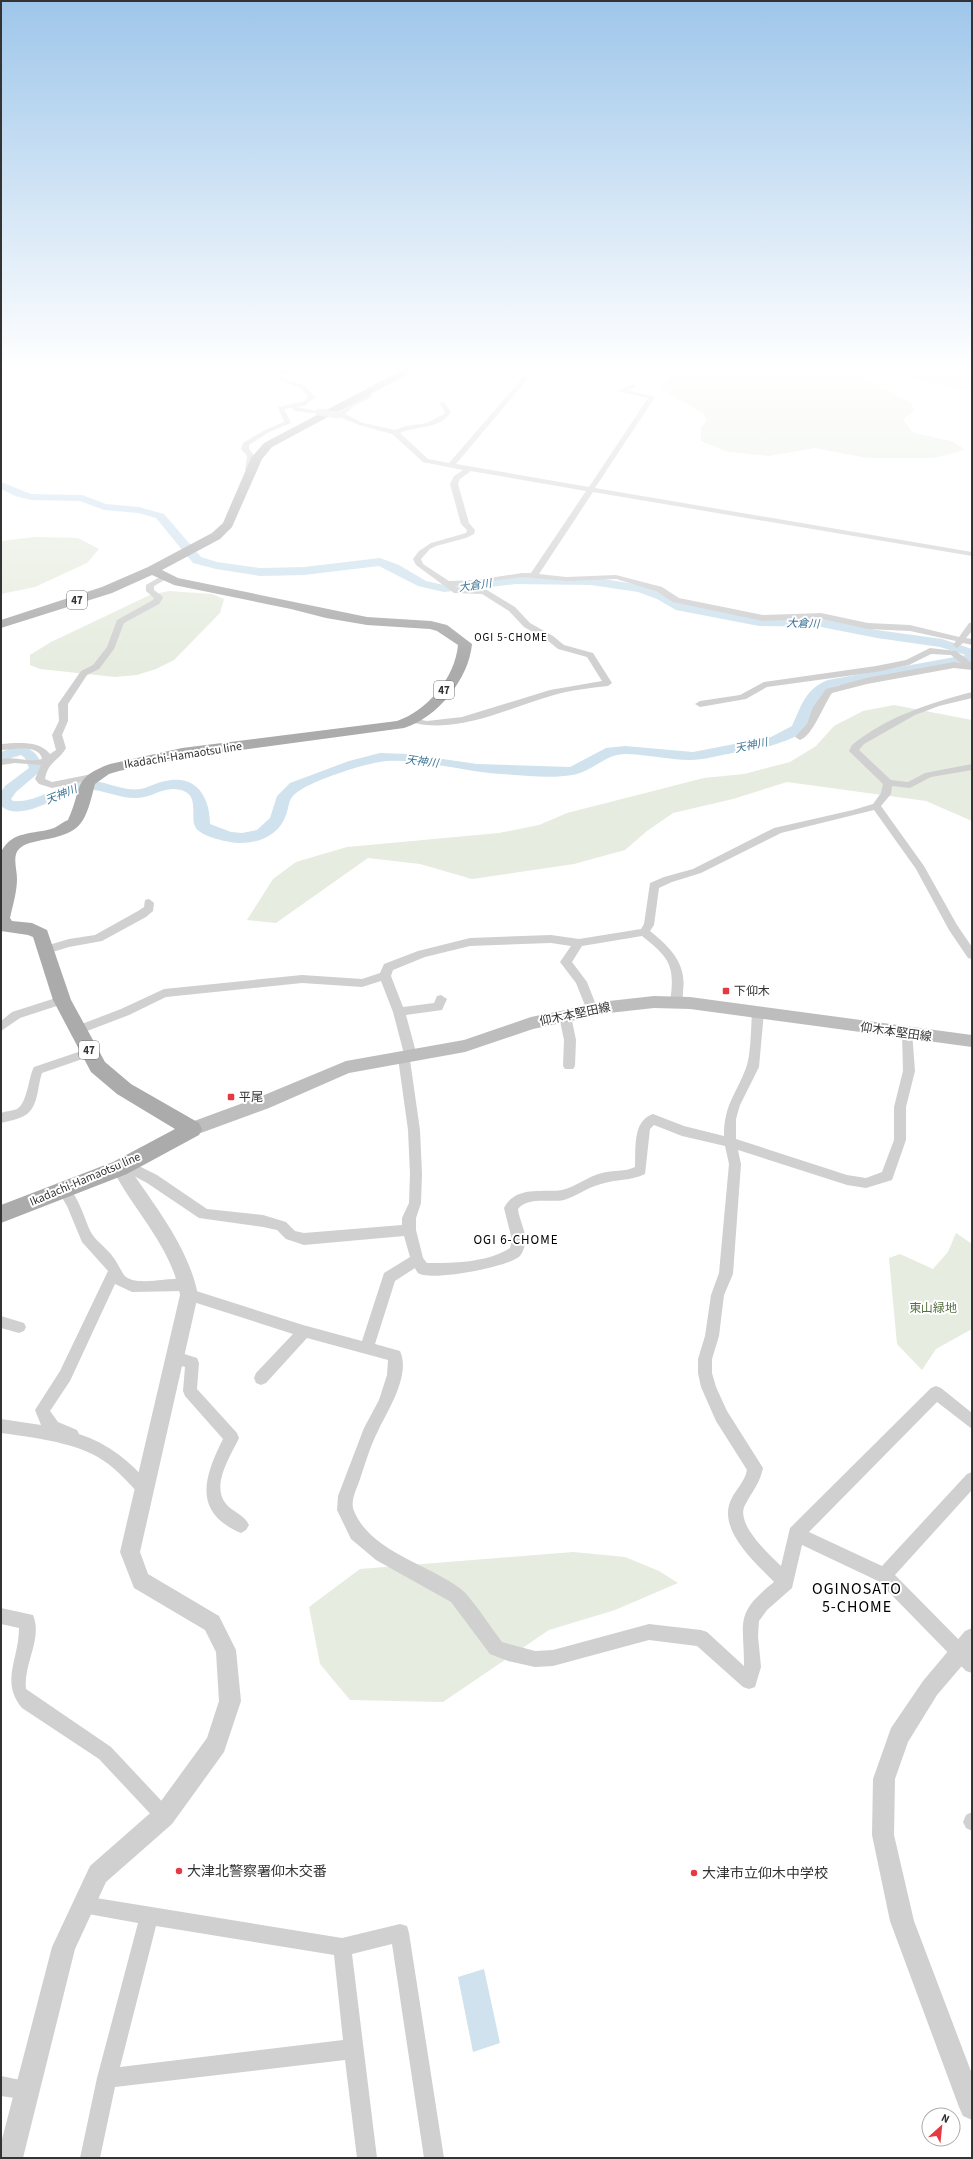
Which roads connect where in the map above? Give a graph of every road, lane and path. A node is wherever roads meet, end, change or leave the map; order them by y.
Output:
1 (248, 468) edge
2 (470, 468) joint
3 (605, 468) edge
4 (252, 469) joint
5 (591, 488) junction
6 (972, 554) edge
7 (152, 570) junction
8 (534, 575) junction
9 (166, 577) junction
10 (445, 584) junction
11 (1, 624) edge
12 (972, 625) edge
13 (960, 640) junction
14 (972, 642) edge
15 (954, 652) junction
16 (972, 695) edge
17 (700, 704) dead end
18 (413, 720) junction
19 (800, 737) dead end
20 (1, 747) edge
21 (1, 762) edge
22 (44, 762) junction
23 (972, 767) edge
24 (888, 783) junction
25 (88, 784) junction
26 (876, 806) junction
27 (4, 858) edge
28 (149, 903) dead end
29 (4, 927) edge
30 (644, 932) junction
31 (579, 943) junction
32 (46, 950) junction
33 (972, 955) edge
34 (385, 976) junction
35 (441, 999) dead end
36 (62, 1000) junction
37 (676, 1003) junction
38 (592, 1010) junction
39 (399, 1012) junction
40 (758, 1012) junction
41 (565, 1016) junction
42 (1, 1027) edge
43 (78, 1030) junction
44 (908, 1034) junction
45 (972, 1042) edge
46 (90, 1052) junction
47 (408, 1057) junction
48 (569, 1066) dead end
49 (1, 1118) edge
50 (192, 1129) junction
51 (730, 1142) junction
52 (122, 1166) junction
53 (63, 1190) junction
54 (1, 1214) edge
55 (409, 1230) junction
56 (417, 1260) junction
57 (115, 1270) junction
58 (189, 1289) junction
59 (1, 1322) edge
60 (19, 1327) dead end
61 (303, 1332) junction
62 (367, 1347) junction
63 (175, 1358) junction
64 (261, 1378) dead end
65 (972, 1422) edge
66 (1, 1426) edge
67 (71, 1440) junction
68 (972, 1479) edge
69 (145, 1490) junction
70 (241, 1524) dead end
71 (796, 1534) junction
72 (884, 1576) junction
73 (786, 1582) junction
74 (1, 1616) edge
75 (968, 1652) edge
76 (164, 1816) junction
77 (84, 1905) junction
78 (149, 1917) junction
79 (342, 1947) junction
80 (353, 2049) junction
81 (107, 2078) junction
82 (1, 2086) edge
83 (28, 2090) junction
84 (972, 2107) edge
85 (10, 2158) edge
86 (90, 2158) edge
87 (367, 2158) edge
88 (434, 2158) edge

1 - 4 street
2 - 5 street
2 - 10 street
3 - 5 street
4 - 7 main road, 47
5 - 6 street
5 - 8 street
7 - 9 main road, Ikadachi-Hamaotsu line / 47
7 - 11 main road, 47
8 - 10 street
8 - 13 street
9 - 18 main road, Ikadachi-Hamaotsu line / 47
9 - 22 street
10 - 18 street
12 - 13 street
13 - 14 street
13 - 15 street
15 - 17 street
15 - 19 street
16 - 24 street
18 - 25 main road, Ikadachi-Hamaotsu line / 47
20 - 22 street
21 - 22 street
22 - 25 street
23 - 24 street
24 - 26 street
25 - 27 main road, 47
26 - 30 street
26 - 33 street
27 - 29 main road, 47
28 - 32 street
29 - 32 main road, 47
30 - 31 street
30 - 37 street
31 - 34 street
31 - 38 street
32 - 36 main road, 47
34 - 39 street
34 - 43 street
35 - 39 street
36 - 42 street
36 - 43 main road, 47
37 - 38 main road, 仰木本堅田線
37 - 40 main road, 仰木本堅田線
38 - 41 main road, 仰木本堅田線
39 - 47 street
40 - 44 main road, 仰木本堅田線
40 - 51 street
41 - 47 main road, 仰木本堅田線
41 - 48 street
43 - 46 main road, 47
44 - 45 main road, 仰木本堅田線
44 - 51 street
46 - 49 street
46 - 50 main road, 47
47 - 50 main road, 仰木本堅田線
47 - 55 street
50 - 52 main road, Ikadachi-Hamaotsu line
51 - 56 street
51 - 73 street
52 - 53 main road, Ikadachi-Hamaotsu line
52 - 55 street
52 - 58 street
53 - 54 main road, Ikadachi-Hamaotsu line
53 - 57 street
55 - 56 street
56 - 62 street
57 - 58 street
57 - 67 street
58 - 61 street
58 - 63 street
59 - 60 street
61 - 62 street
61 - 64 street
62 - 73 street
63 - 69 street
63 - 70 street
65 - 71 street
66 - 67 street
67 - 69 street
68 - 72 street
69 - 76 street
71 - 72 street
71 - 73 street
72 - 75 street
74 - 76 street
75 - 84 street
76 - 77 street
77 - 78 street
77 - 83 street
78 - 79 street
78 - 81 street
79 - 80 street
79 - 88 street
80 - 81 street
80 - 87 street
81 - 86 street
82 - 83 street
83 - 85 street

